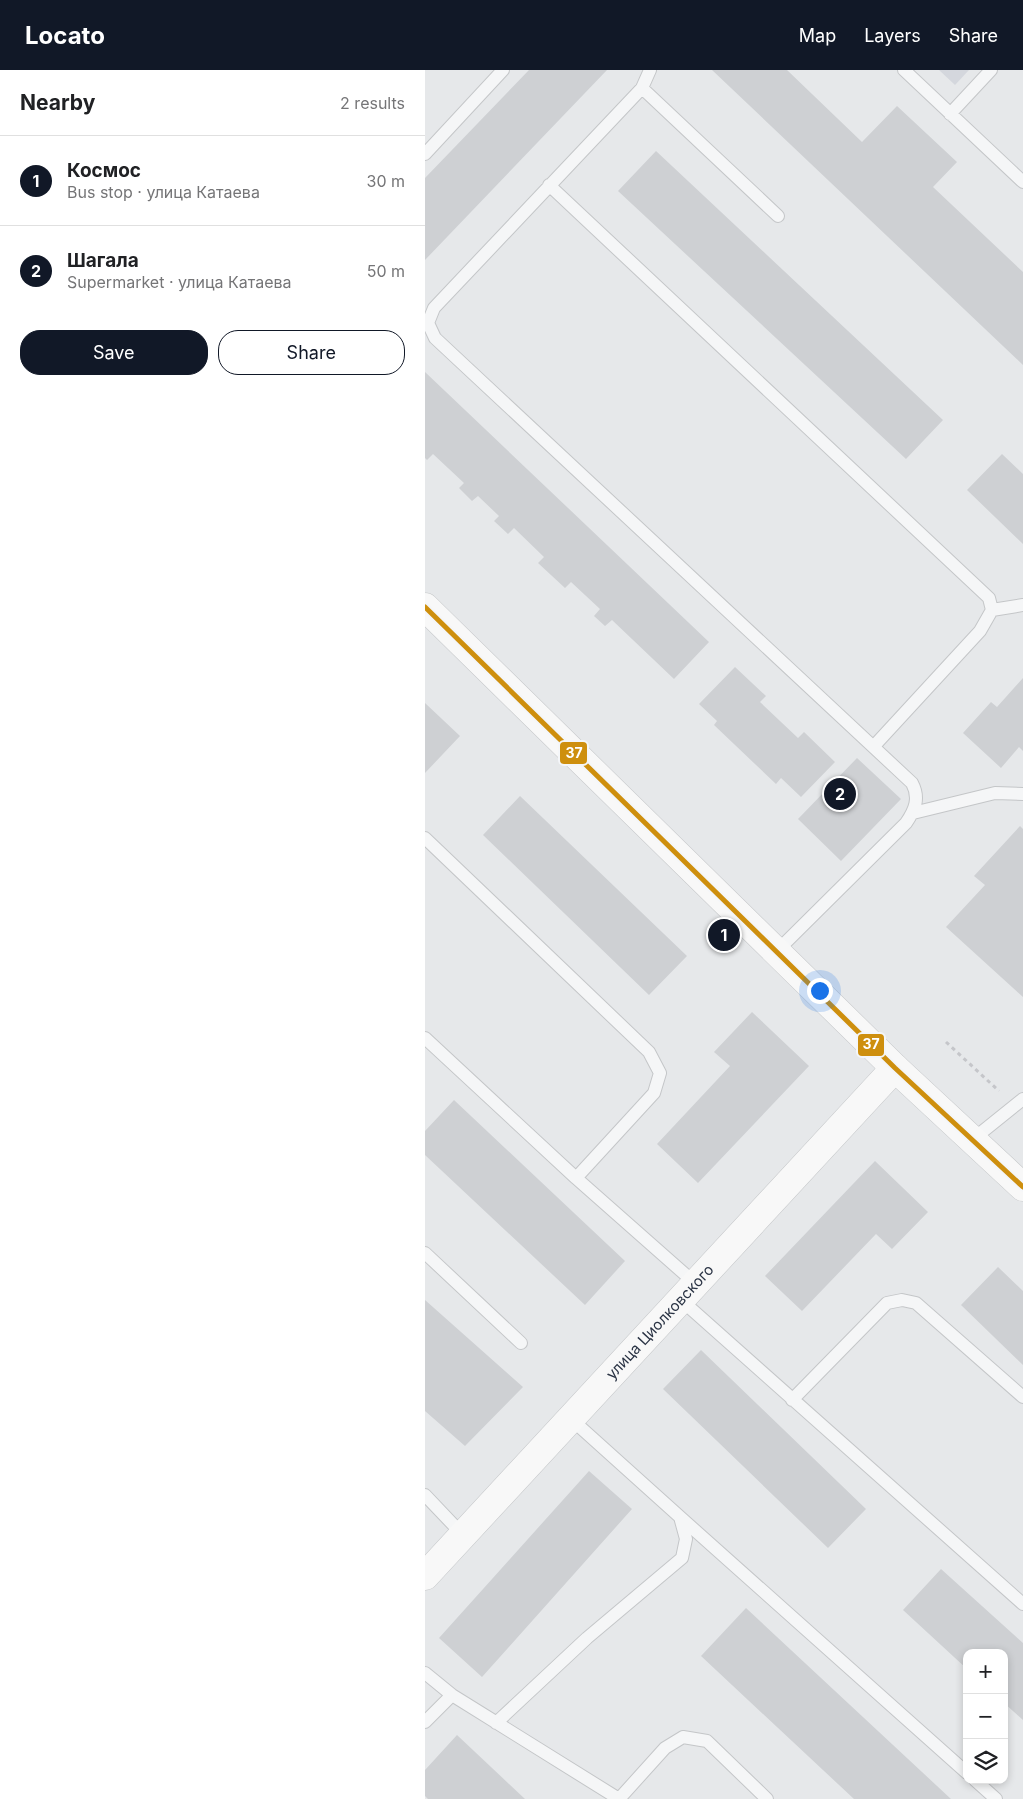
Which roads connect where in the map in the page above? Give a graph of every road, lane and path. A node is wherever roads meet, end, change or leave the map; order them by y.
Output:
1 (503, 70) edge
2 (650, 70) edge
3 (904, 70) edge
4 (991, 70) edge
5 (643, 88) junction
6 (950, 114) junction
7 (425, 154) edge
8 (1023, 182) edge
9 (549, 185) junction
10 (778, 216) dead end
11 (1023, 605) edge
12 (425, 607) edge
13 (992, 610) junction
14 (874, 746) junction
15 (1023, 794) edge
16 (913, 813) junction
17 (425, 838) edge
18 (777, 952) junction
19 (425, 1038) edge
20 (946, 1042) dead end
21 (895, 1068) junction
22 (1019, 1102) edge
23 (972, 1140) junction
24 (576, 1178) junction
25 (1023, 1187) edge
26 (425, 1253) edge
27 (688, 1291) junction
28 (521, 1343) dead end
29 (1023, 1397) edge
30 (792, 1400) junction
31 (570, 1418) junction
32 (425, 1495) edge
33 (680, 1517) junction
34 (463, 1535) junction
35 (425, 1576) edge
36 (1023, 1604) edge
37 (425, 1673) edge
38 (452, 1695) junction
39 (425, 1722) edge
40 (496, 1723) junction
41 (963, 1769) edge
42 (979, 1784) edge
43 (619, 1799) edge
44 (767, 1799) edge
45 (996, 1799) edge

1 - 7 lane
2 - 5 lane
3 - 6 lane
4 - 6 lane
5 - 9 lane
5 - 10 lane
6 - 8 lane
9 - 13 lane
9 - 14 lane
11 - 13 lane
12 - 18 street
13 - 14 lane
14 - 16 lane
15 - 16 lane
16 - 18 lane
17 - 24 lane
18 - 21 street
19 - 24 lane
20 - 22 path
21 - 23 street
21 - 27 street, улица Циолковского
22 - 23 lane
23 - 25 street
24 - 27 lane
26 - 28 lane
27 - 30 lane
27 - 31 street, улица Циолковского
29 - 30 lane
30 - 36 lane
31 - 33 lane
31 - 34 street, улица Циолковского
32 - 34 lane
33 - 40 lane
33 - 41 lane
34 - 35 street, улица Циолковского
37 - 38 lane
38 - 39 lane
38 - 40 lane
40 - 43 lane
42 - 45 lane
43 - 44 lane

